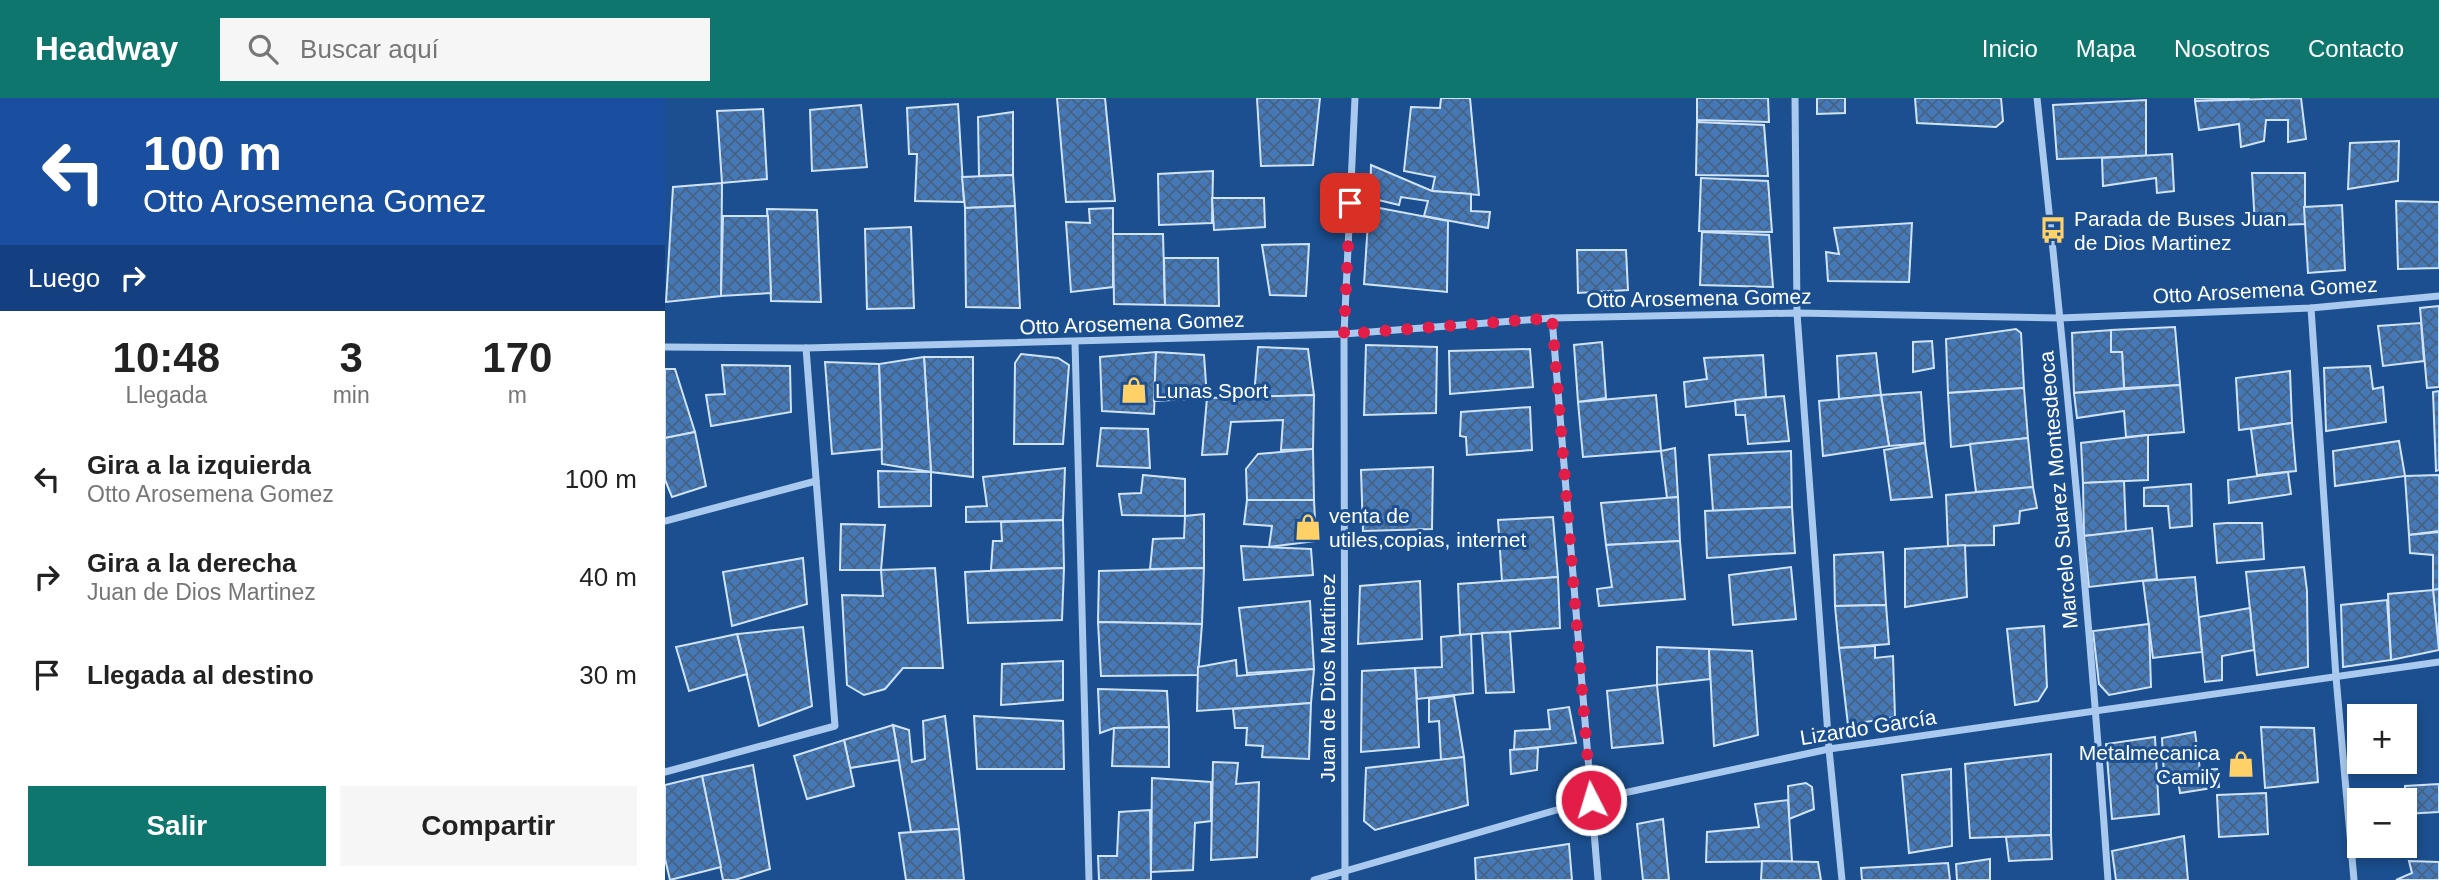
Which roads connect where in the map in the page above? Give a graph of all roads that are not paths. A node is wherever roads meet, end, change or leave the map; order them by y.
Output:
1 (1355, 98) edge
2 (1795, 98) edge
3 (2037, 98) edge
4 (2439, 296) edge
5 (2311, 308) junction
6 (1797, 313) junction
7 (1552, 318) junction
8 (2060, 318) junction
9 (1344, 334) junction
10 (1075, 342) junction
11 (665, 347) edge
12 (806, 348) junction
13 (816, 481) junction
14 (665, 521) edge
15 (2439, 662) edge
16 (2336, 677) junction
17 (2096, 710) junction
18 (1829, 749) junction
19 (665, 772) edge
20 (1591, 800) junction
21 (1345, 876) edge
22 (1089, 880) edge
23 (1314, 880) edge
24 (1598, 880) edge
25 (1842, 880) edge
26 (2108, 880) edge
27 (2354, 880) edge

1 - 9 street, Juan de Dios Martinez
2 - 6 street
3 - 8 street, Marcelo Suarez Montesdeoca
4 - 5 street, Otto Arosemena Gomez
5 - 8 street, Otto Arosemena Gomez
5 - 16 street
6 - 7 street, Otto Arosemena Gomez
6 - 8 street, Otto Arosemena Gomez
6 - 18 street
7 - 9 street, Otto Arosemena Gomez
7 - 20 street
8 - 17 street, Marcelo Suarez Montesdeoca
9 - 10 street, Otto Arosemena Gomez
9 - 21 street, Juan de Dios Martinez
10 - 12 street, Otto Arosemena Gomez
10 - 22 street
11 - 12 street, Otto Arosemena Gomez
12 - 13 street
13 - 14 street
13 - 19 street
15 - 16 street, Lizardo García
16 - 17 street, Lizardo García
16 - 27 street
17 - 18 street, Lizardo García
17 - 26 street, Marcelo Suarez Montesdeoca
18 - 20 street, Lizardo García
18 - 25 street
20 - 21 street, Lizardo García
20 - 24 street
21 - 23 street, Lizardo García

